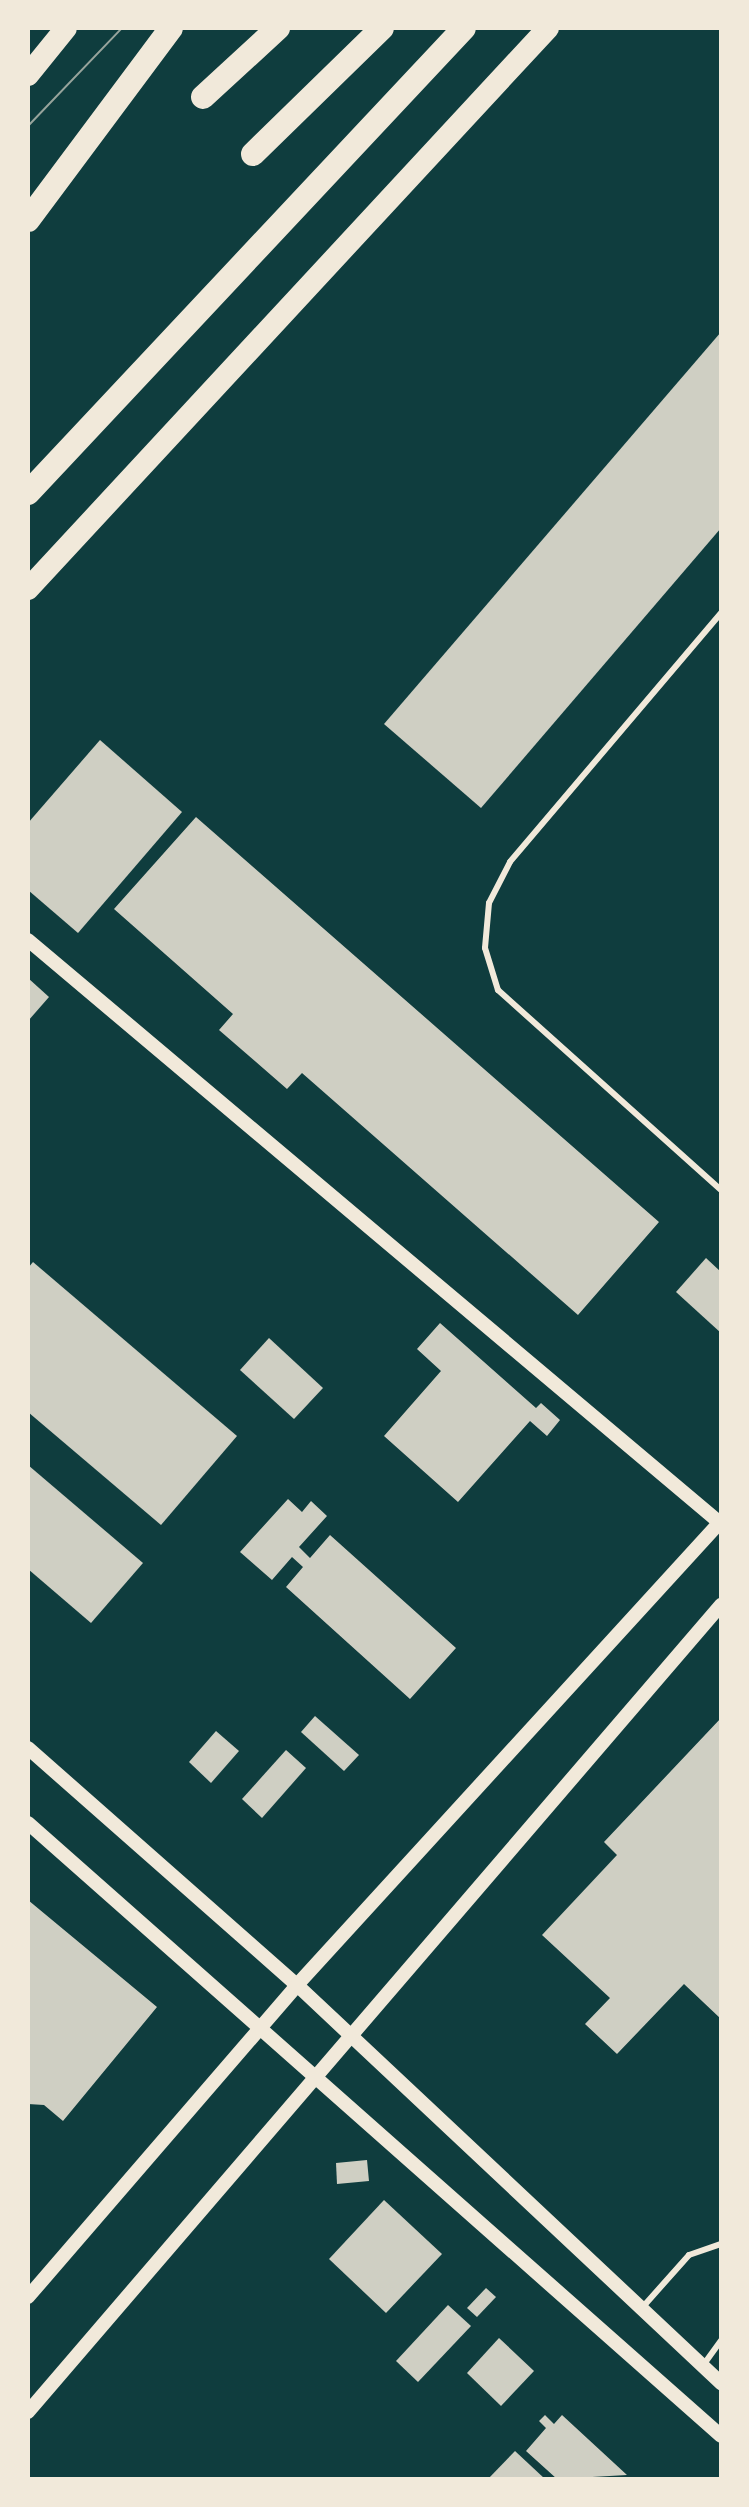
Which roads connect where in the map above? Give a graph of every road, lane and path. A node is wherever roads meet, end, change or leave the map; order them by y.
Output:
1 (66, 28) edge
2 (171, 28) edge
3 (278, 28) edge
4 (382, 28) edge
5 (464, 28) edge
6 (548, 28) edge
7 (28, 75) edge
8 (203, 97) dead end
9 (253, 154) dead end
10 (28, 220) edge
11 (28, 493) edge
12 (28, 589) edge
13 (721, 613) edge
14 (28, 940) edge
15 (721, 1190) edge
16 (720, 1522) edge
17 (721, 1605) edge
18 (28, 1748) edge
19 (28, 1823) edge
20 (297, 1985) junction
21 (260, 2028) junction
22 (348, 2033) junction
23 (318, 2075) junction
24 (721, 2244) edge
25 (28, 2297) edge
26 (641, 2309) junction
27 (721, 2341) edge
28 (703, 2366) junction
29 (721, 2383) edge
30 (28, 2412) edge
31 (721, 2436) edge

1 - 7 highway
2 - 10 highway
3 - 8 highway
4 - 9 highway
5 - 11 highway
6 - 12 highway
13 - 15 lane
14 - 16 street
16 - 20 street
17 - 22 street
18 - 20 street
19 - 21 street
20 - 21 street
20 - 22 street
21 - 23 street
21 - 25 street
22 - 23 street
22 - 26 street
23 - 30 street
23 - 31 street
24 - 26 lane
26 - 28 street
27 - 28 lane
28 - 29 street

